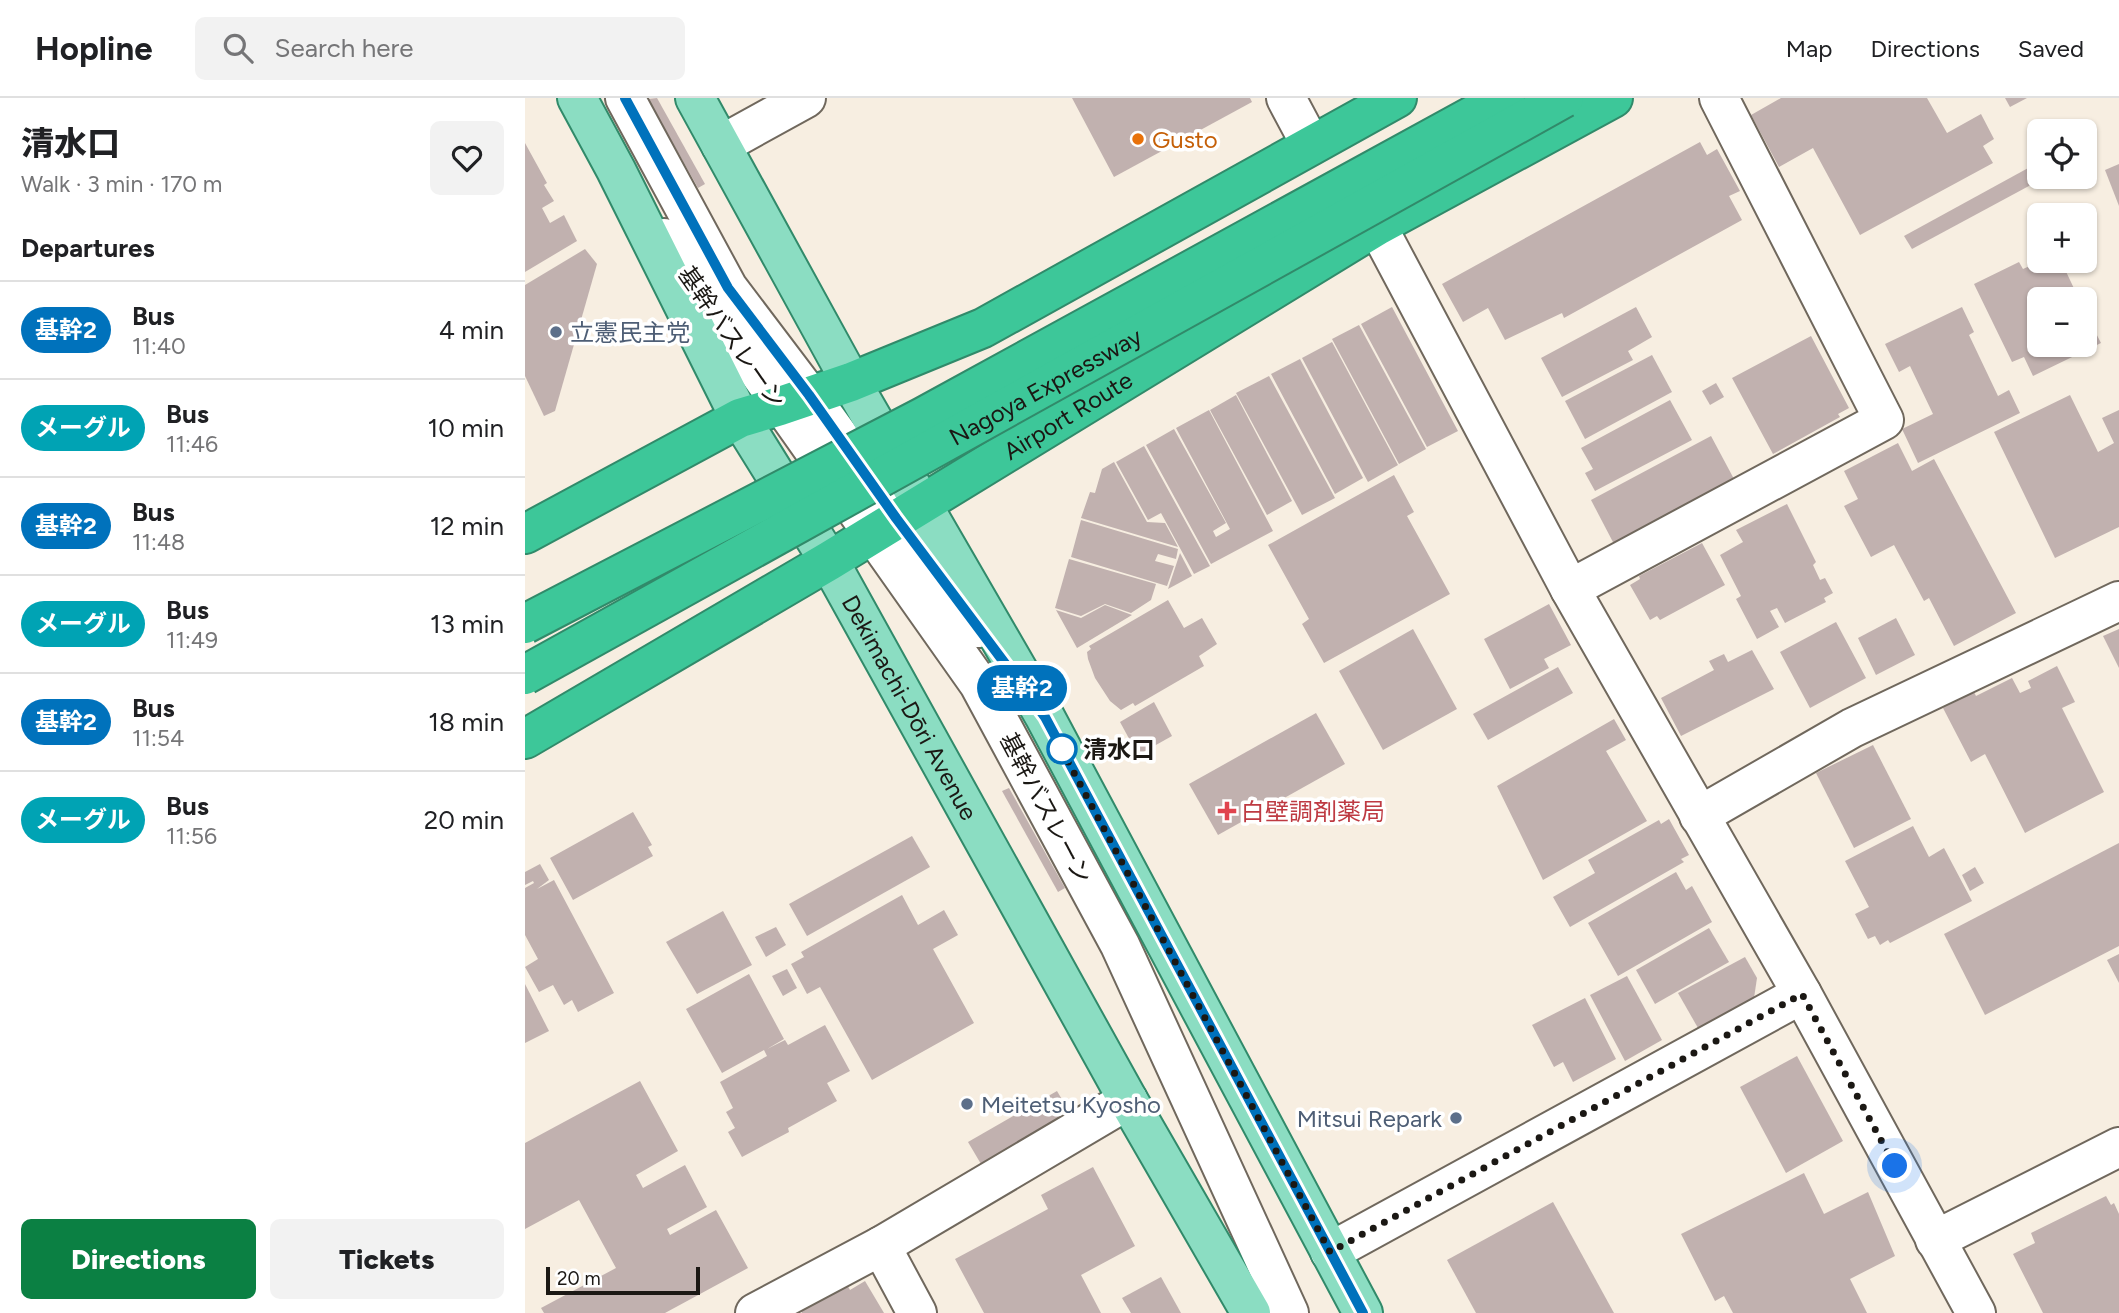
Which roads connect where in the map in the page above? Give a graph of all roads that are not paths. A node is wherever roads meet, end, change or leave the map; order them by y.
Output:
1 (577, 98) edge
2 (625, 98) edge
3 (695, 98) edge
4 (806, 98) edge
5 (1286, 98) edge
6 (1397, 98) edge
7 (1505, 98) edge
8 (1564, 98) edge
9 (1613, 98) edge
10 (1719, 98) edge
11 (721, 145) junction
12 (1311, 145) junction
13 (616, 170) junction
14 (1377, 226) junction
15 (852, 382) junction
16 (795, 401) junction
17 (740, 418) junction
18 (897, 518) junction
19 (525, 534) edge
20 (829, 561) junction
21 (1570, 589) junction
22 (2119, 601) edge
23 (525, 624) edge
24 (525, 675) edge
25 (525, 740) edge
26 (1699, 816) junction
27 (1802, 994) junction
28 (1128, 1100) junction
29 (2119, 1147) edge
30 (1935, 1240) junction
31 (881, 1247) junction
32 (1330, 1252) junction
33 (755, 1313) edge
34 (917, 1313) edge
35 (1251, 1313) edge
36 (1289, 1313) edge
37 (1363, 1313) edge
38 (1976, 1313) edge

1 - 13 main road, Dekimachi-Dōri Avenue
2 - 16 street, 基幹バスレーン
3 - 11 main road
4 - 11 street
5 - 12 street
6 - 12 highway
7 - 23 highway, Nagoya Expressway, bridge
8 - 24 highway, Nagoya Expressway, bridge
9 - 14 highway, Airport Route
10 - 21 street
11 - 15 main road
12 - 15 highway
13 - 16 street, 基幹バスレーン
13 - 17 main road, Dekimachi-Dōri Avenue
14 - 18 highway, Airport Route
14 - 21 street
15 - 16 highway
15 - 18 main road
16 - 17 highway
16 - 18 street, 基幹バスレーン
17 - 19 highway
17 - 20 main road, Dekimachi-Dōri Avenue
18 - 20 highway, Airport Route
18 - 32 main road
18 - 36 street, 基幹バスレーン
20 - 25 highway, Airport Route
20 - 28 main road, Dekimachi-Dōri Avenue
21 - 26 street
22 - 26 street
26 - 27 street
27 - 30 street
27 - 32 street
28 - 31 street
28 - 35 main road, Dekimachi-Dōri Avenue
29 - 30 street
30 - 38 street
31 - 33 street
31 - 34 street
32 - 37 main road

